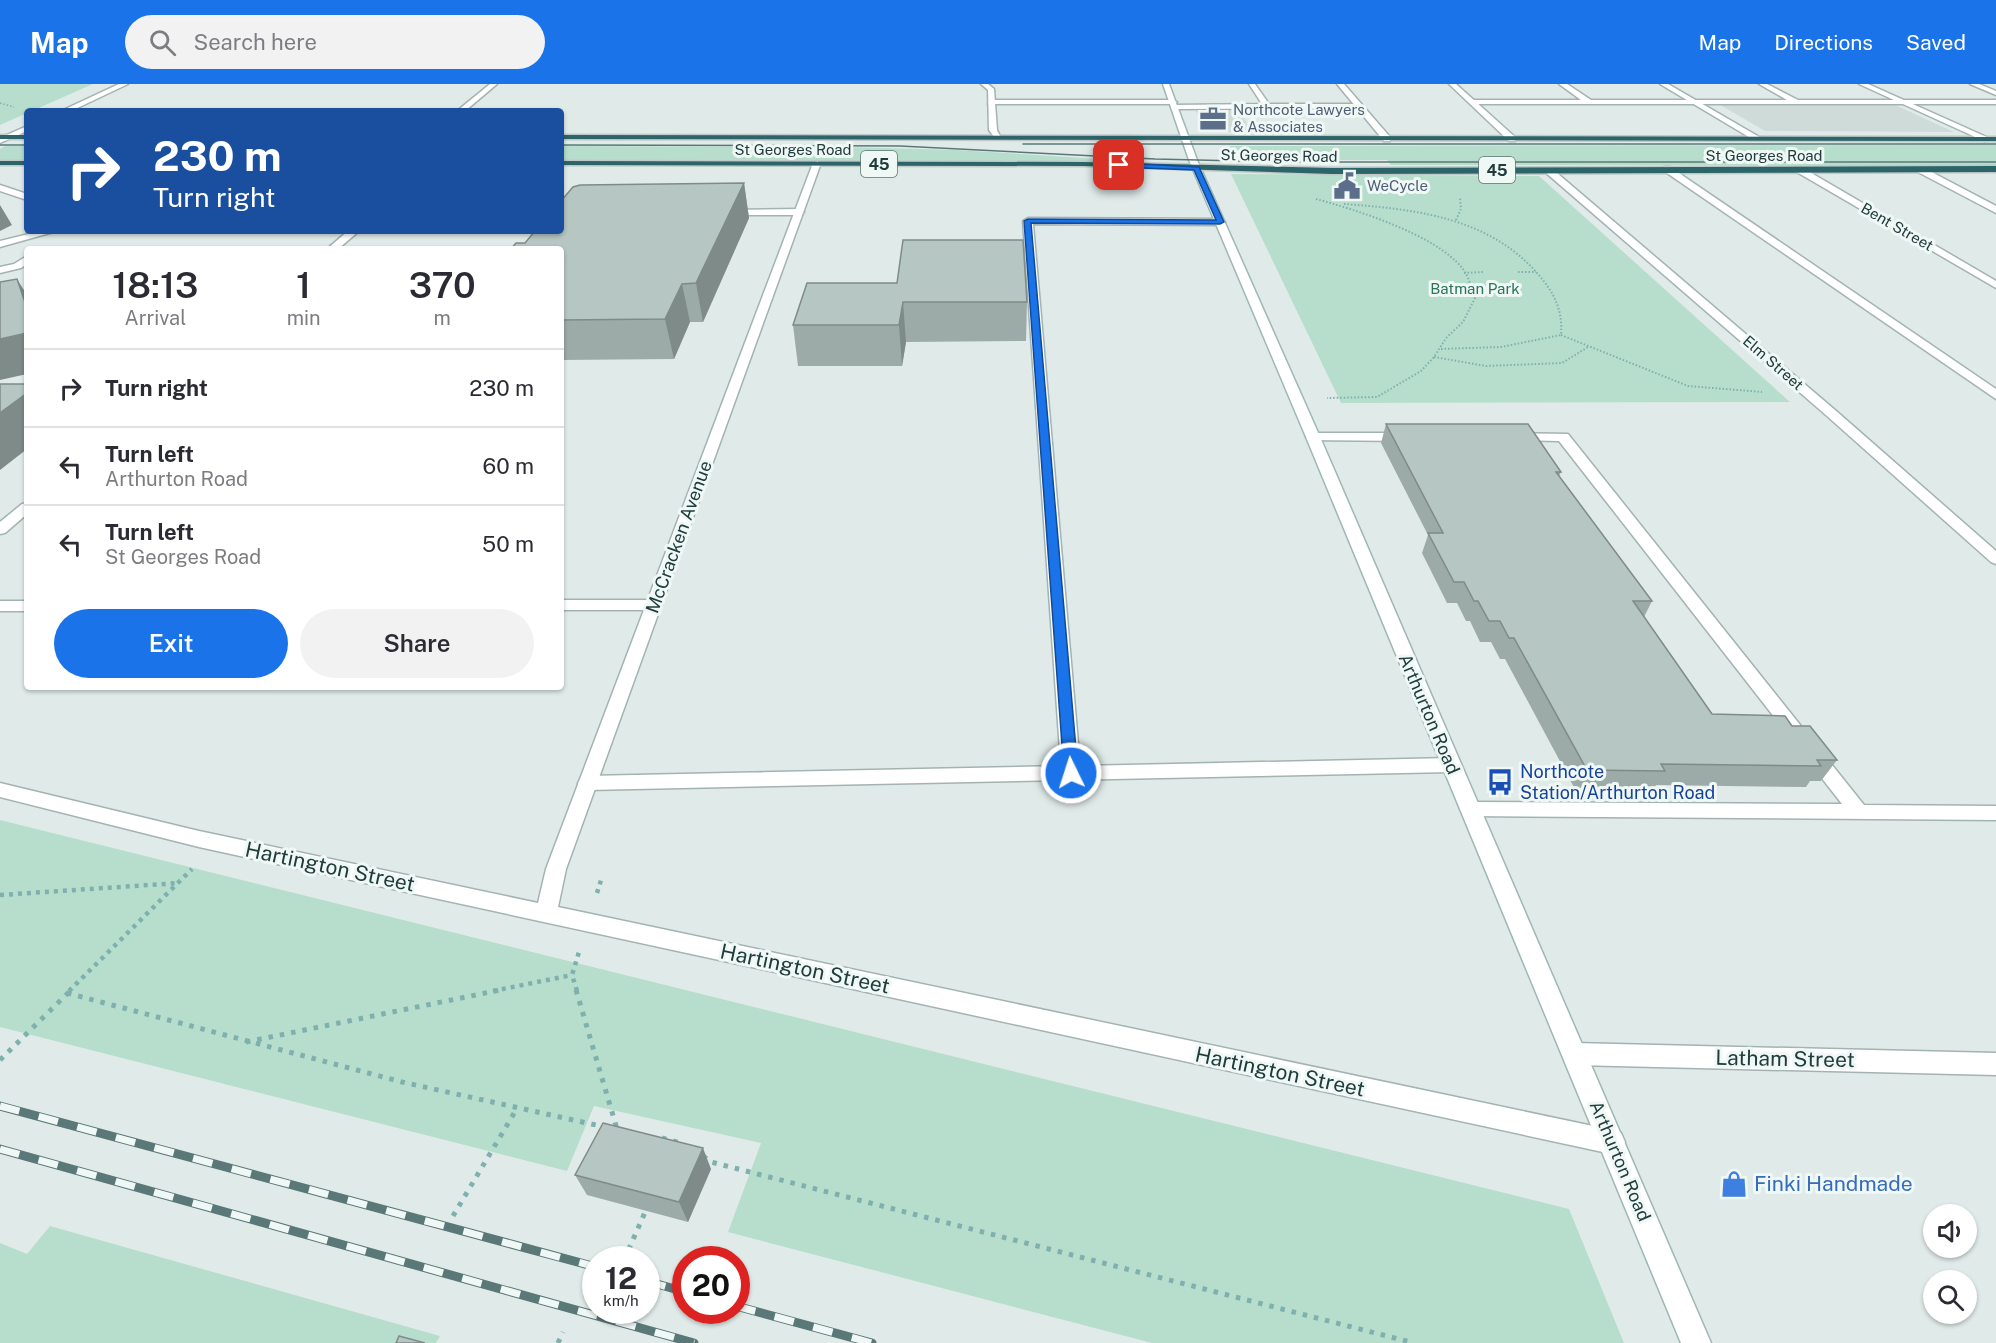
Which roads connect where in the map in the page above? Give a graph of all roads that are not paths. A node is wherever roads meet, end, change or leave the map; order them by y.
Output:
1 (125, 84) edge
2 (494, 84) edge
3 (984, 84) edge
4 (1166, 84) edge
5 (1252, 84) edge
6 (1340, 84) edge
7 (1452, 84) edge
8 (1562, 84) edge
9 (1663, 84) edge
10 (1762, 84) edge
11 (1862, 84) edge
12 (1973, 84) edge
13 (1996, 93) edge
14 (991, 102) junction
15 (1473, 102) junction
16 (1589, 102) junction
17 (1695, 102) junction
18 (1799, 102) junction
19 (1903, 102) junction
20 (1996, 102) edge
21 (1174, 104) junction
22 (1267, 106) junction
23 (1359, 106) junction
24 (72, 108) edge
25 (465, 108) edge
26 (24, 129) edge
27 (998, 136) junction
28 (24, 137) edge
29 (564, 137) edge
30 (1185, 137) junction
31 (3, 138) edge
32 (1757, 138) junction
33 (1387, 139) junction
34 (1512, 139) junction
35 (1991, 139) edge
36 (0, 163) edge
37 (24, 163) edge
38 (564, 163) edge
39 (818, 163) junction
40 (1197, 168) junction
41 (1667, 169) junction
42 (1798, 169) junction
43 (1919, 169) junction
44 (1996, 169) edge
45 (1548, 170) junction
46 (0, 188) edge
47 (24, 195) edge
48 (1996, 210) edge
49 (799, 212) junction
50 (716, 213) edge
51 (1220, 222) junction
52 (42, 234) edge
53 (51, 234) edge
54 (350, 234) edge
55 (0, 244) edge
56 (48, 245) dead end
57 (336, 246) edge
58 (24, 261) edge
59 (0, 270) edge
60 (1996, 285) edge
61 (1996, 395) edge
62 (1313, 437) junction
63 (1424, 437) edge
64 (1505, 437) edge
65 (24, 510) edge
66 (0, 530) edge
67 (1996, 559) edge
68 (564, 605) edge
69 (654, 605) junction
70 (0, 606) edge
71 (24, 606) edge
72 (1451, 765) junction
73 (1071, 773) junction
74 (588, 783) junction
75 (0, 790) edge
76 (1470, 809) junction
77 (1859, 812) junction
78 (1996, 813) edge
79 (546, 913) junction
80 (1574, 1054) junction
81 (1996, 1064) edge
82 (1612, 1142) junction
83 (1696, 1343) edge

1 - 24 street
2 - 25 street
3 - 14 street
4 - 21 street, Arthurton Road
5 - 22 street
6 - 23 street
7 - 15 street
8 - 16 street
9 - 17 street
10 - 18 street
11 - 19 street
12 - 13 street
14 - 21 street
14 - 27 street
15 - 16 street
15 - 34 street
16 - 17 street
17 - 18 street
17 - 32 street
18 - 19 street
19 - 20 street
19 - 35 street
21 - 22 street
21 - 30 street, Arthurton Road
22 - 23 street
23 - 33 street
26 - 31 street
27 - 29 highway, St Georges Road / 45
27 - 30 highway, St Georges Road / 45
28 - 31 highway
30 - 33 highway, St Georges Road / 45
30 - 40 street, Arthurton Road
32 - 34 highway, St Georges Road / 45
32 - 35 highway, St Georges Road / 45
33 - 34 highway, St Georges Road / 45
36 - 37 highway
38 - 39 highway, St Georges Road / 45
39 - 40 highway, St Georges Road / 45
39 - 49 street, McCracken Avenue
40 - 45 highway, St Georges Road / 45
40 - 51 street, Arthurton Road
41 - 42 highway, St Georges Road / 45
41 - 45 highway, St Georges Road / 45
41 - 61 street
42 - 43 highway, St Georges Road / 45
42 - 60 street, Bent Street
43 - 44 highway, St Georges Road / 45
43 - 48 street
45 - 67 street, Elm Street
46 - 47 street
49 - 50 street
49 - 69 street, McCracken Avenue
51 - 62 street, Arthurton Road
51 - 73 street
52 - 55 street
53 - 56 street
54 - 57 street
58 - 59 street
62 - 63 street
62 - 72 street, Arthurton Road
64 - 77 street
65 - 66 street
68 - 69 street
69 - 74 street, McCracken Avenue
70 - 71 street
72 - 73 street
72 - 76 street, Arthurton Road
73 - 74 street
74 - 79 street, McCracken Avenue
75 - 79 street, Hartington Street
76 - 77 street
76 - 80 street, Arthurton Road
77 - 78 street
79 - 82 street, Hartington Street
80 - 81 street, Latham Street
80 - 82 street, Arthurton Road
82 - 83 street, Arthurton Road

